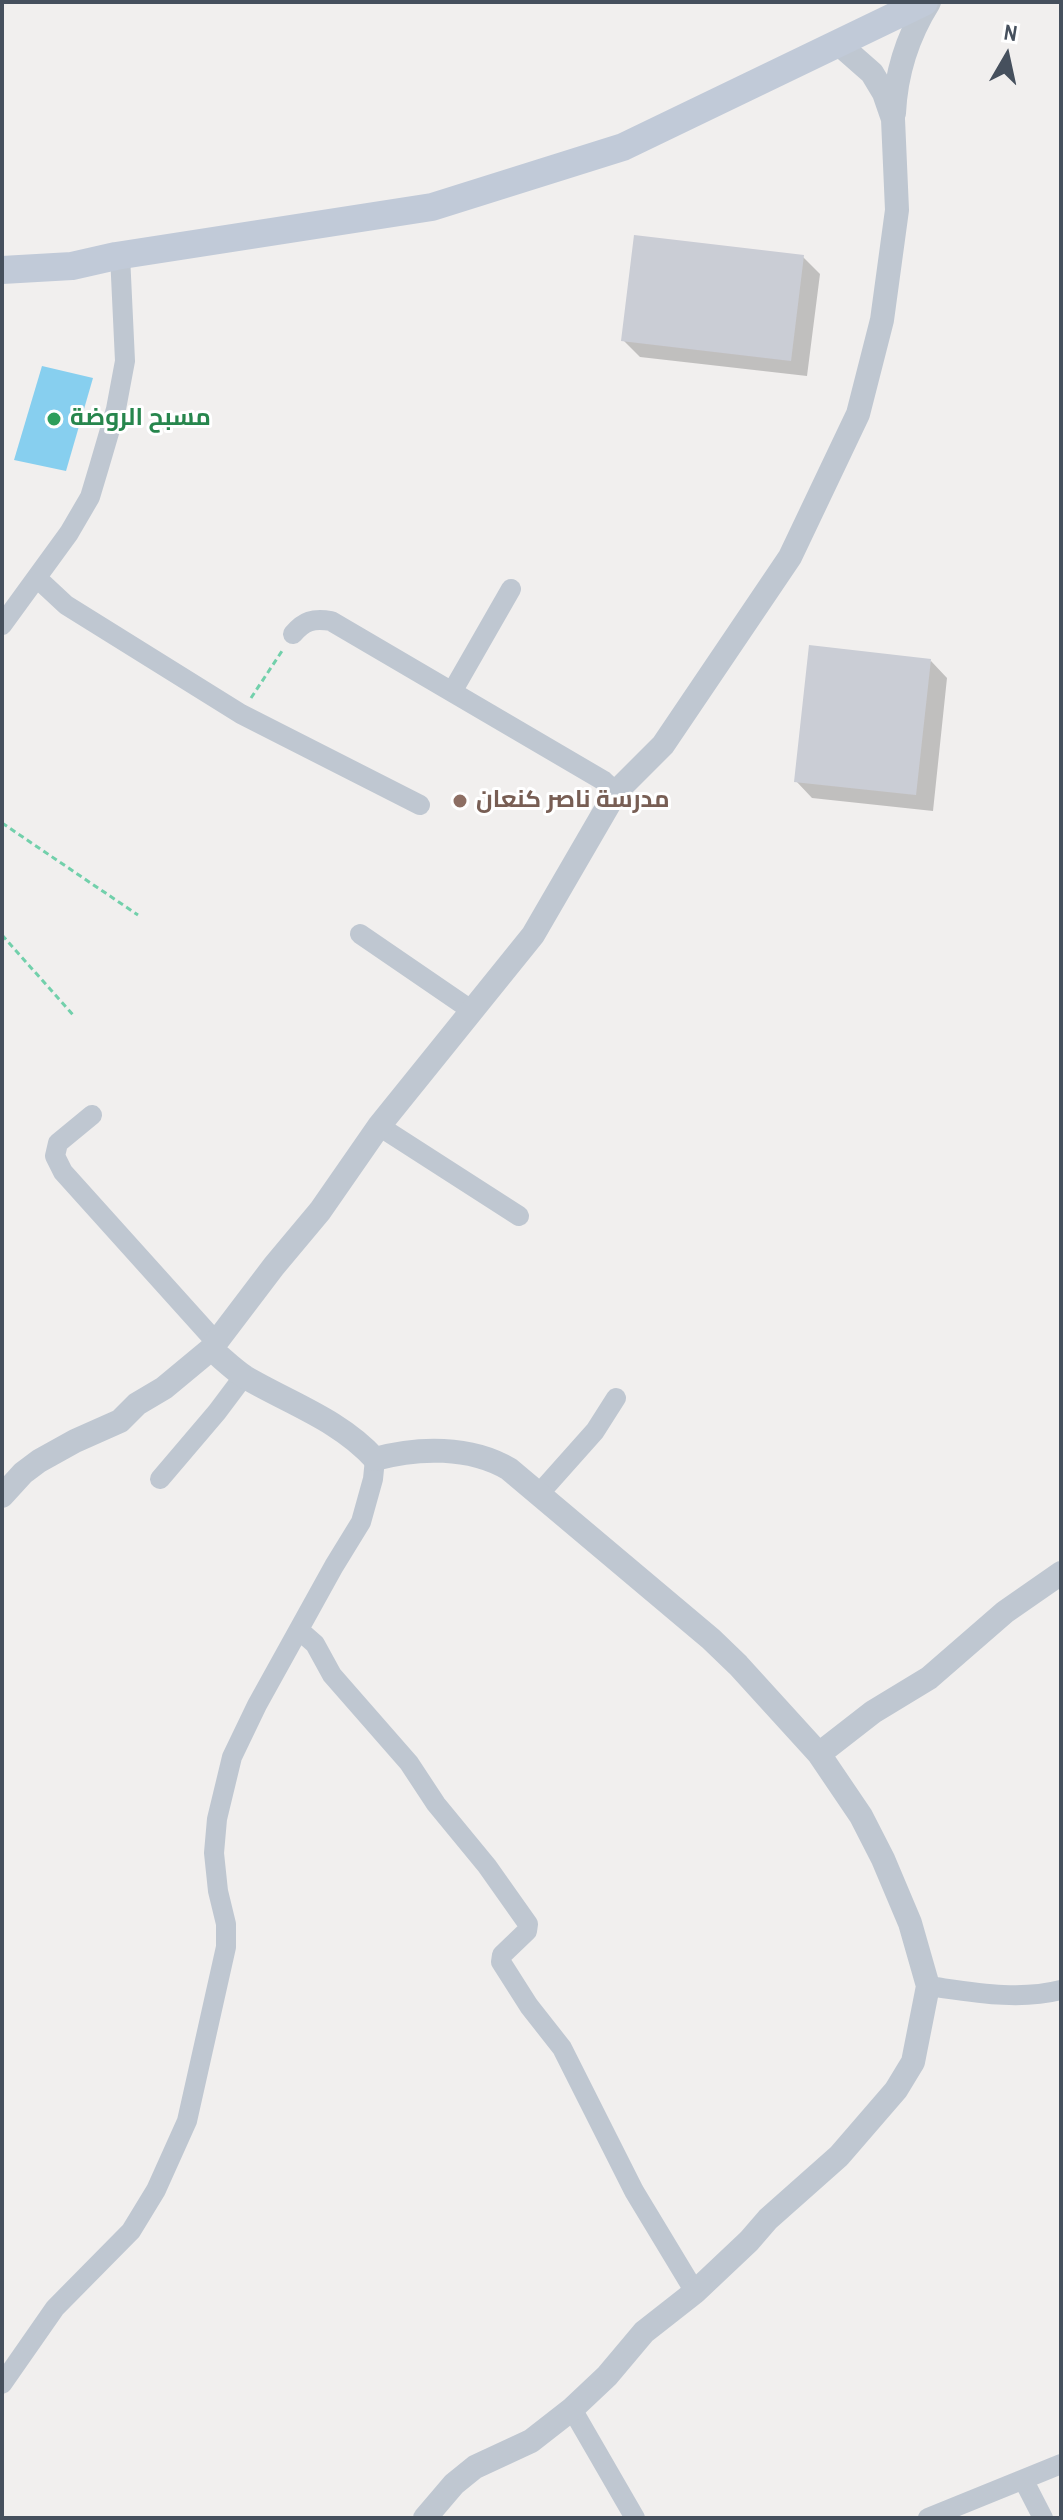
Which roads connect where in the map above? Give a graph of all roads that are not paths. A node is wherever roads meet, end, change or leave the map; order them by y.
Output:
1 (926, 2) edge
2 (839, 44) junction
3 (893, 119) junction
4 (118, 255) junction
5 (2, 257) edge
6 (2, 270) edge
7 (37, 578) junction
8 (511, 589) dead end
9 (2, 625) edge
10 (293, 634) road end
11 (452, 692) junction
12 (616, 792) junction
13 (420, 805) dead end
14 (360, 934) dead end
15 (471, 1010) junction
16 (92, 1115) dead end
17 (379, 1126) junction
18 (519, 1216) dead end
19 (214, 1346) junction
20 (244, 1376) junction
21 (616, 1398) dead end
22 (375, 1459) junction
23 (160, 1479) dead end
24 (538, 1495) junction
25 (2, 1496) edge
26 (1061, 1573) edge
27 (299, 1630) junction
28 (819, 1754) junction
29 (928, 1986) junction
30 (1061, 1990) edge
31 (695, 2292) junction
32 (2, 2384) edge
33 (572, 2409) junction
34 (1061, 2464) edge
35 (1024, 2481) junction
36 (425, 2518) edge
37 (635, 2518) edge
38 (928, 2518) edge
39 (1043, 2518) edge

1 - 2 main road
1 - 3 street
2 - 3 street
2 - 4 main road
3 - 12 street
4 - 5 main road
4 - 6 main road
4 - 7 street
7 - 9 street
7 - 13 street
8 - 11 street
10 - 11 street
11 - 12 street
12 - 15 street
14 - 15 street
15 - 17 street
16 - 19 street
17 - 18 street
17 - 19 street
19 - 20 street
19 - 25 street
20 - 22 street
20 - 23 street
21 - 24 street
22 - 24 street
22 - 27 street
24 - 28 street
26 - 28 street
27 - 31 street
27 - 32 street
28 - 29 street
29 - 30 street
29 - 31 street
31 - 33 street
33 - 36 street
33 - 37 street
34 - 35 street
35 - 38 street
35 - 39 street

